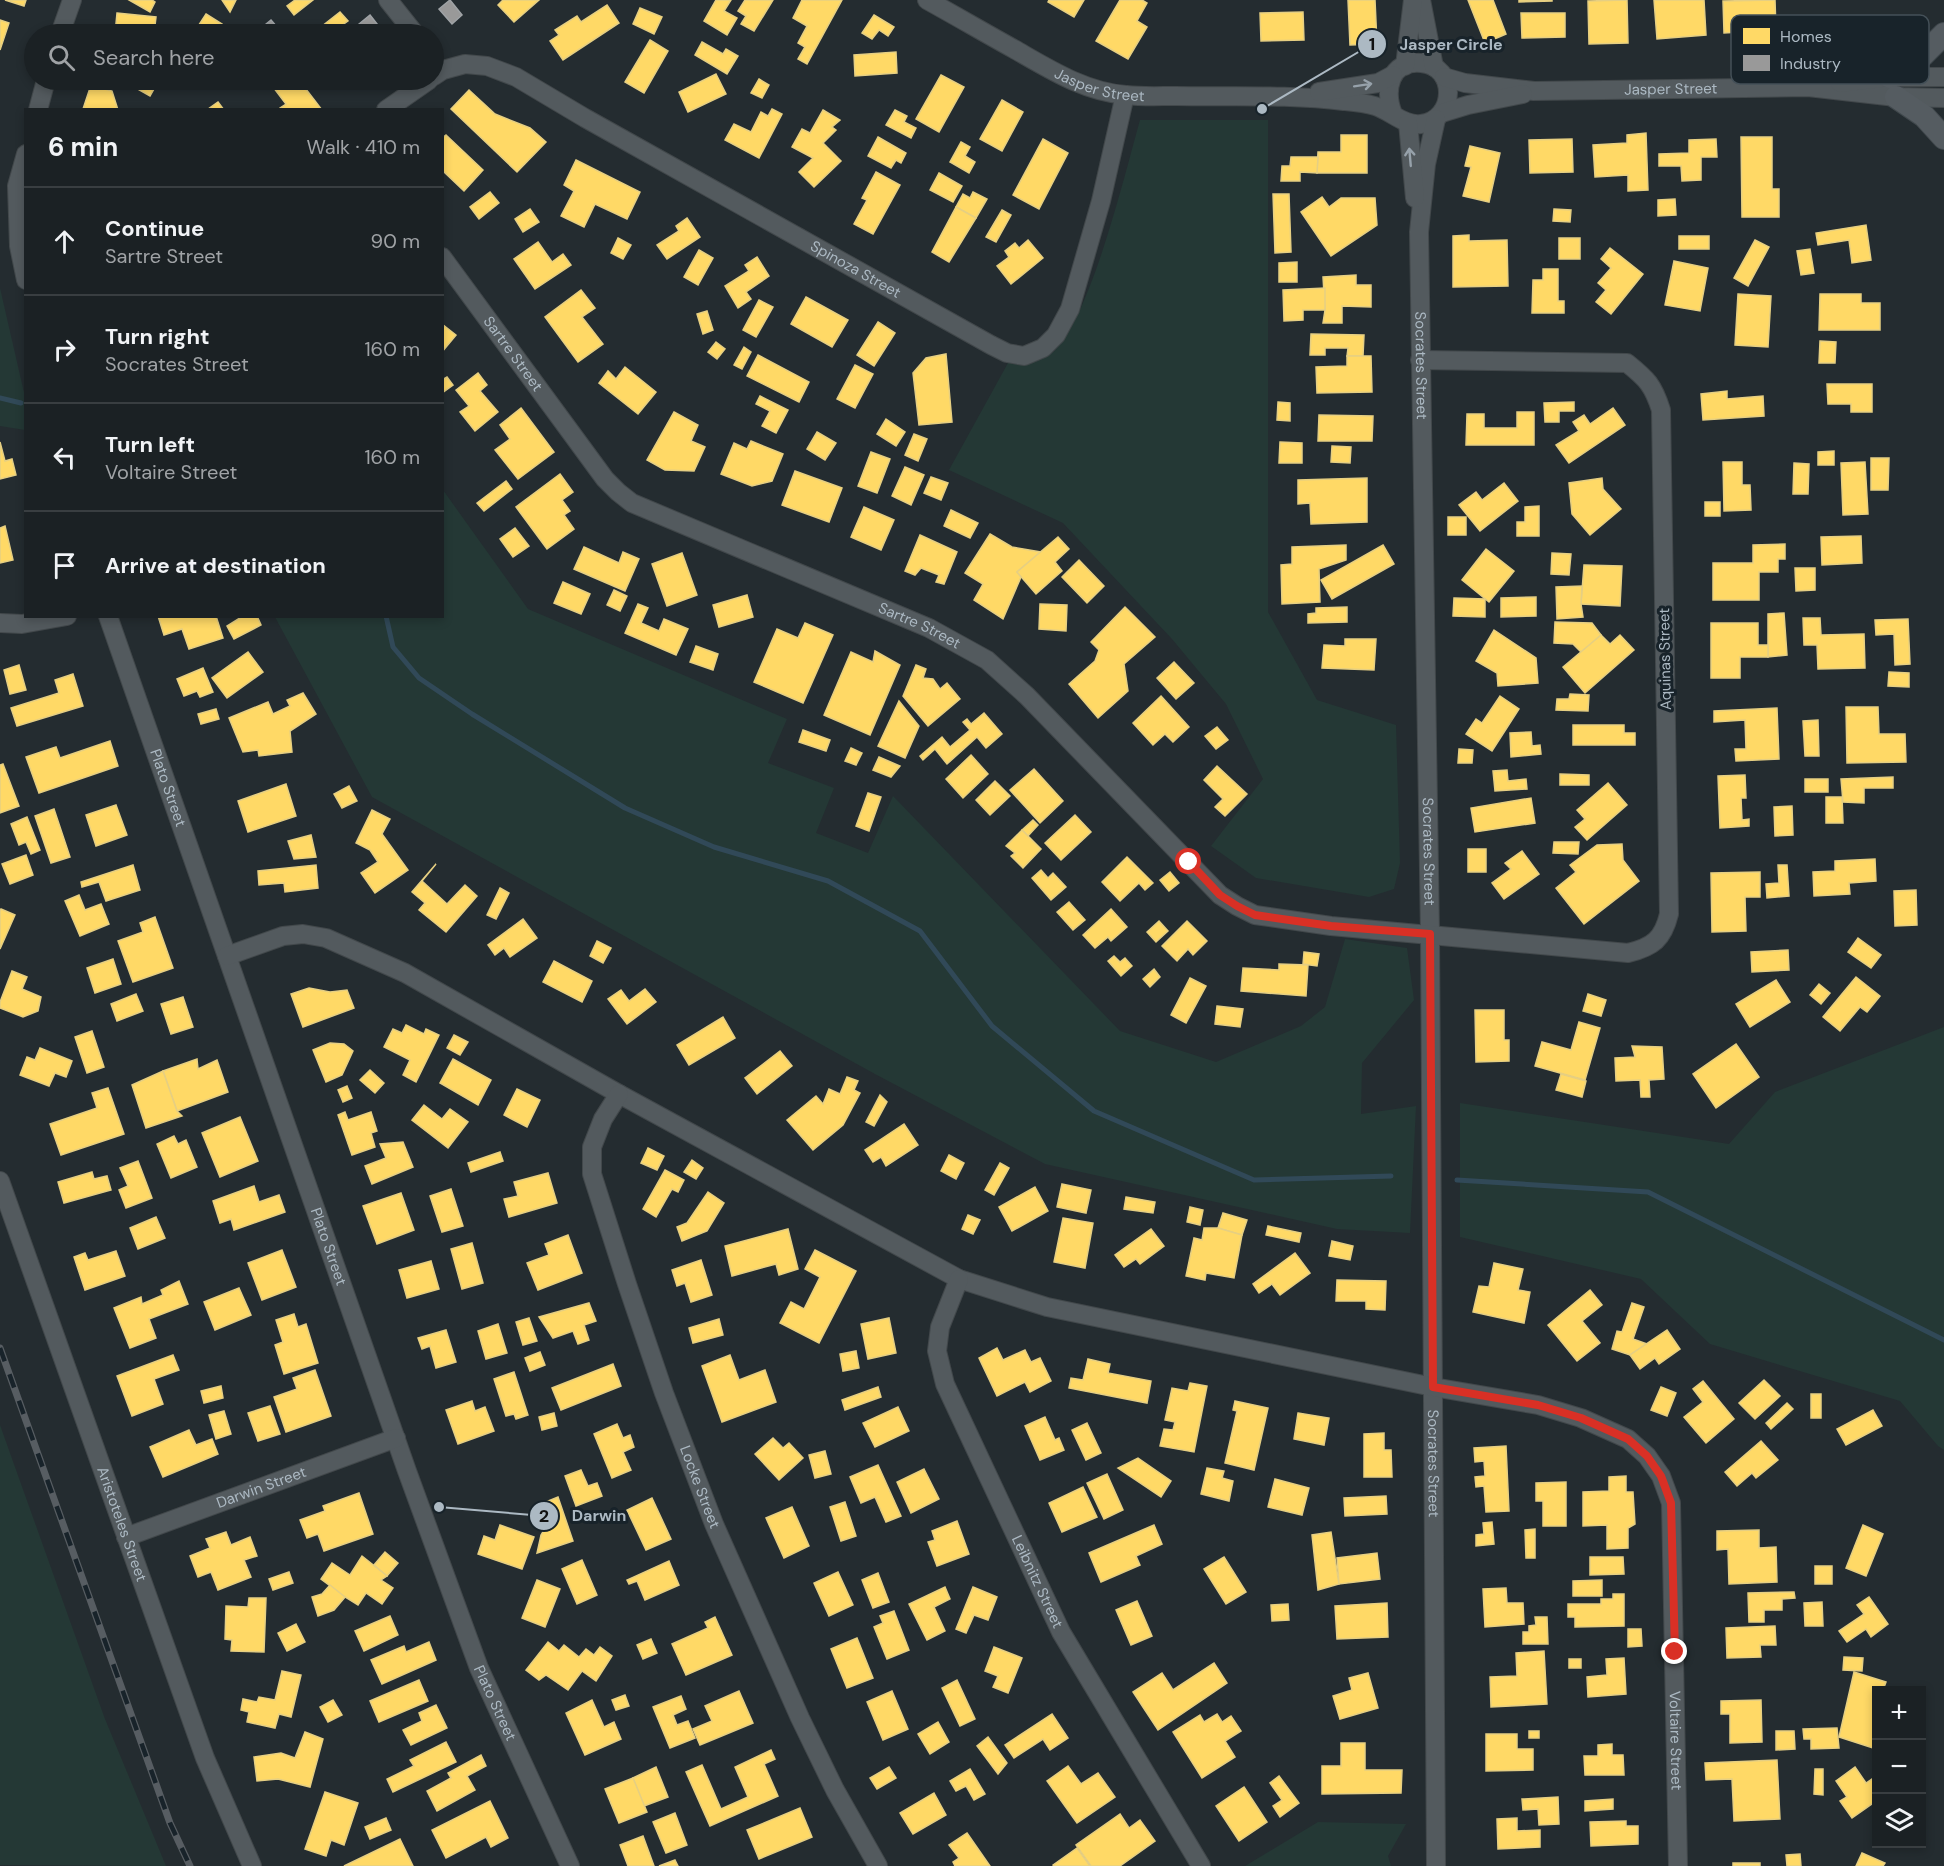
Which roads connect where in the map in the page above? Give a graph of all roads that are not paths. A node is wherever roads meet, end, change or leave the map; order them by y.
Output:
1 (72, 0) edge
2 (388, 0) edge
3 (927, 0) edge
4 (1413, 0) edge
5 (1421, 0) edge
6 (64, 24) edge
7 (407, 24) edge
8 (1944, 34) edge
9 (1929, 49) edge
10 (444, 69) edge
11 (1399, 70) junction
12 (1439, 72) junction
13 (1944, 77) edge
14 (1929, 80) edge
15 (1896, 84) edge
16 (1908, 84) edge
17 (1893, 87) junction
18 (43, 90) edge
19 (411, 90) edge
20 (1534, 91) junction
21 (1125, 95) junction
22 (1290, 97) junction
23 (1944, 98) edge
24 (39, 108) edge
25 (389, 108) edge
26 (1439, 116) junction
27 (1401, 118) junction
28 (1944, 138) edge
29 (24, 159) edge
30 (14, 185) edge
31 (1419, 232) junction
32 (444, 260) edge
33 (24, 270) edge
34 (1420, 360) junction
35 (56, 618) edge
36 (109, 618) edge
37 (0, 623) edge
38 (1430, 934) junction
39 (228, 956) junction
40 (618, 1094) junction
41 (0, 1181) edge
42 (959, 1280) junction
43 (1433, 1387) junction
44 (396, 1438) junction
45 (126, 1537) junction
46 (1196, 1864) edge
47 (252, 1866) edge
48 (570, 1866) edge
49 (878, 1866) edge
50 (1436, 1866) edge
51 (1678, 1866) edge

1 - 6 street
2 - 7 street
3 - 21 street, Jasper Street
4 - 11 street
5 - 12 street
8 - 9 main road
10 - 21 street, Spinoza Street
11 - 12 street
22 -> 11 street, Jasper Street
11 - 27 street
12 - 20 street, Jasper Street
12 - 26 street
13 - 14 street, Jasper Street
15 - 17 main road
16 - 17 street, Jasper Street
17 - 20 street, Jasper Street
17 - 23 street, Jasper Street
17 - 28 main road
18 - 24 street
19 - 25 street, Spinoza Street
20 - 26 street, Jasper Street
21 - 22 street, Jasper Street
22 - 27 street, Jasper Street
26 - 27 street
26 - 31 street, Socrates Street
31 -> 27 street, Socrates Street
29 - 30 street
30 - 33 street
31 - 34 street, Socrates Street
32 - 38 street, Sartre Street
34 - 38 street, Socrates Street
34 - 38 street, Aquinas Street
35 - 37 street
36 - 39 street, Plato Street
38 - 43 street, Socrates Street
39 - 40 street, Voltaire Street
39 - 44 street, Plato Street
40 - 42 street, Voltaire Street
40 - 49 street, Locke Street
41 - 45 street, Aristoteles Street
42 - 43 street, Voltaire Street
42 - 46 street, Leibnitz Street
43 - 50 street, Socrates Street
43 - 51 street, Voltaire Street
44 - 45 street, Darwin Street
44 - 48 street, Plato Street
45 - 47 street, Aristoteles Street

